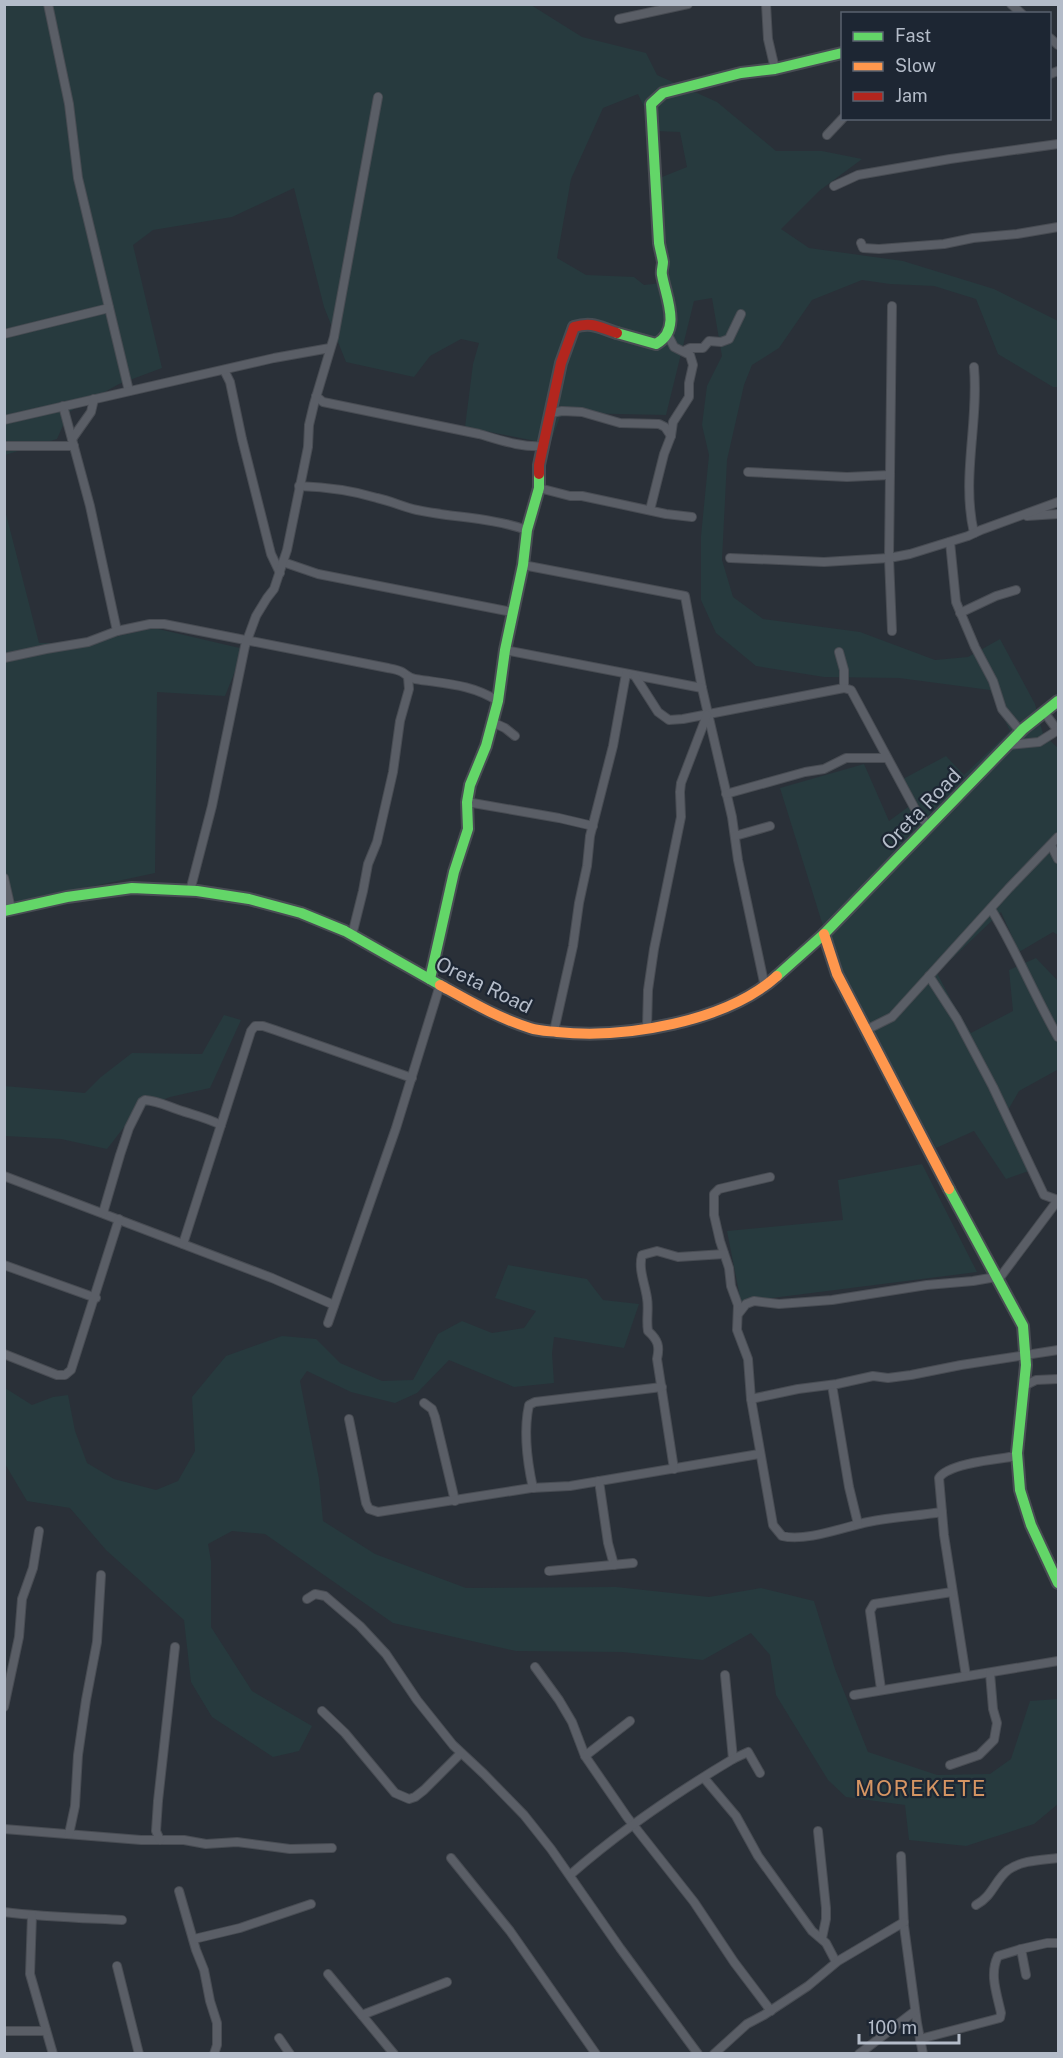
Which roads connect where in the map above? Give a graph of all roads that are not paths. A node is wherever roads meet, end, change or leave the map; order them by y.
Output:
1 (48, 4) edge
2 (688, 4) edge
3 (766, 4) edge
4 (618, 19) dead end
5 (841, 53) edge
6 (776, 69) junction
7 (378, 97) dead end
8 (841, 120) edge
9 (827, 135) dead end
10 (1059, 144) edge
11 (834, 186) dead end
12 (1059, 227) edge
13 (861, 243) dead end
14 (892, 306) dead end
15 (109, 308) junction
16 (741, 314) dead end
17 (4, 334) edge
18 (668, 335) junction
19 (330, 348) junction
20 (684, 351) junction
21 (974, 367) dead end
22 (224, 370) junction
23 (129, 391) junction
24 (316, 396) junction
25 (94, 399) junction
26 (323, 402) junction
27 (314, 404) junction
28 (63, 406) junction
29 (551, 413) junction
30 (4, 420) edge
31 (671, 436) junction
32 (73, 442) junction
33 (4, 446) edge
34 (541, 448) junction
35 (748, 472) dead end
36 (890, 475) junction
37 (299, 486) junction
38 (539, 488) junction
39 (1059, 502) edge
40 (650, 510) junction
41 (1059, 514) edge
42 (1019, 516) junction
43 (692, 517) dead end
44 (527, 530) junction
45 (974, 533) junction
46 (950, 542) junction
47 (730, 558) dead end
48 (889, 558) junction
49 (283, 562) junction
50 (523, 565) junction
51 (280, 573) junction
52 (1016, 590) dead end
53 (512, 612) junction
54 (960, 613) junction
55 (117, 631) junction
56 (892, 631) dead end
57 (246, 641) junction
58 (505, 650) junction
59 (839, 652) dead end
60 (4, 658) edge
61 (630, 675) junction
62 (408, 677) junction
63 (702, 688) junction
64 (844, 688) junction
65 (498, 701) junction
66 (1059, 701) edge
67 (1044, 712) junction
68 (708, 713) junction
69 (492, 722) junction
70 (1058, 730) edge
71 (1021, 732) junction
72 (515, 736) dead end
73 (1008, 745) junction
74 (887, 758) junction
75 (726, 794) junction
76 (467, 802) junction
77 (592, 826) junction
78 (770, 826) dead end
79 (929, 827) junction
80 (735, 836) junction
81 (1059, 837) edge
82 (1051, 845) junction
83 (1059, 859) edge
84 (4, 878) edge
85 (190, 891) junction
86 (991, 909) junction
87 (8, 910) edge
88 (824, 934) junction
89 (352, 935) junction
90 (929, 976) junction
91 (429, 979) junction
92 (440, 985) junction
93 (765, 987) junction
94 (647, 1028) junction
95 (866, 1030) junction
96 (554, 1031) junction
97 (1059, 1037) edge
98 (412, 1078) junction
99 (226, 1110) junction
100 (207, 1117) junction
101 (221, 1125) junction
102 (4, 1176) edge
103 (770, 1177) dead end
104 (1058, 1200) edge
105 (103, 1213) junction
106 (119, 1219) junction
107 (183, 1244) junction
108 (724, 1254) junction
109 (4, 1265) edge
110 (997, 1279) junction
111 (96, 1298) junction
112 (334, 1305) junction
113 (739, 1313) junction
114 (328, 1323) dead end
115 (1059, 1350) edge
116 (4, 1354) edge
117 (1026, 1355) junction
118 (1059, 1379) edge
119 (832, 1385) junction
120 (662, 1386) junction
121 (1024, 1386) junction
122 (751, 1399) junction
123 (424, 1402) dead end
124 (349, 1419) dead end
125 (759, 1454) junction
126 (1017, 1456) junction
127 (674, 1469) junction
128 (599, 1481) junction
129 (533, 1488) junction
130 (454, 1501) junction
131 (942, 1512) junction
132 (858, 1524) junction
133 (39, 1531) dead end
134 (633, 1563) dead end
135 (614, 1565) junction
136 (549, 1571) dead end
137 (101, 1575) dead end
138 (1059, 1583) edge
139 (952, 1592) junction
140 (307, 1599) dead end
141 (175, 1647) dead end
142 (1059, 1661) edge
143 (535, 1667) dead end
144 (990, 1673) junction
145 (725, 1675) dead end
146 (966, 1676) junction
147 (881, 1689) junction
148 (854, 1695) dead end
149 (4, 1707) edge
150 (322, 1711) dead end
151 (630, 1721) dead end
152 (461, 1753) junction
153 (585, 1756) junction
154 (733, 1759) junction
155 (950, 1765) dead end
156 (760, 1773) dead end
157 (704, 1778) junction
158 (634, 1824) junction
159 (5, 1830) edge
160 (156, 1831) junction
161 (818, 1831) dead end
162 (69, 1834) junction
163 (149, 1840) junction
164 (160, 1840) junction
165 (332, 1848) dead end
166 (901, 1856) dead end
167 (451, 1858) dead end
168 (1059, 1858) edge
169 (570, 1875) junction
170 (179, 1891) dead end
171 (312, 1904) dead end
172 (976, 1905) dead end
173 (4, 1911) edge
174 (32, 1916) junction
175 (122, 1920) dead end
176 (904, 1922) junction
177 (822, 1938) junction
178 (194, 1939) junction
179 (1059, 1943) edge
180 (1021, 1949) junction
181 (836, 1962) junction
182 (117, 1966) dead end
183 (328, 1974) dead end
184 (1026, 1975) dead end
185 (447, 1982) dead end
186 (771, 2011) junction
187 (915, 2011) junction
188 (362, 2015) junction
189 (4, 2031) edge
190 (46, 2031) junction
191 (279, 2038) dead end
192 (920, 2039) junction
193 (53, 2054) edge
194 (138, 2054) edge
195 (214, 2054) edge
196 (290, 2054) edge
197 (394, 2054) edge
198 (596, 2054) edge
199 (699, 2054) edge
200 (714, 2054) edge
201 (858, 2054) edge
202 (923, 2054) edge

1 - 15 street
2 - 4 street
3 - 6 street
5 - 6 street
6 - 18 street
7 - 19 street
8 - 9 street
10 - 11 street
12 - 13 street
14 - 36 street
15 - 17 street
15 - 23 street
16 - 20 street
18 - 20 street
18 - 29 street
19 - 22 street
19 - 24 street
20 - 31 street
21 - 45 street
22 - 23 street
22 - 51 street
23 - 25 street
24 - 26 street
24 - 27 street
25 - 28 street
25 - 32 street
26 - 27 street
26 - 34 street
27 - 37 street
28 - 30 street
28 - 32 street
29 - 31 street
29 - 34 street
31 - 40 street
32 - 33 street
32 - 55 street
34 - 38 street
35 - 36 street
36 - 48 street
37 - 44 street
37 - 49 street
38 - 40 street
38 - 44 street
39 - 42 street
40 - 43 street
41 - 42 street
42 - 45 street
44 - 50 street
45 - 46 street
46 - 48 street
46 - 54 street
47 - 48 street
48 - 56 street
49 - 51 street
49 - 53 street
50 - 53 street
50 - 63 street
51 - 57 street
52 - 54 street
53 - 58 street
54 - 71 street
55 - 57 street
55 - 60 street
57 - 62 street
57 - 85 street
58 - 61 street
58 - 65 street
59 - 64 street
61 - 63 street
61 - 68 street
61 - 77 street
62 - 65 street
62 - 89 street
63 - 68 street
64 - 68 street
64 - 74 street
65 - 69 street
66 - 67 street, Oreta Road
67 - 70 street
67 - 71 street, Oreta Road
68 - 75 street
68 - 94 street
69 - 72 street
69 - 76 street
70 - 73 street
71 - 73 street, Oreta Road
73 - 79 street, Oreta Road
74 - 75 street
74 - 79 street
75 - 80 street
76 - 77 street
76 - 91 street
77 - 96 street
78 - 80 street
79 - 88 street, Oreta Road
80 - 93 street
81 - 82 street
82 - 83 street
82 - 86 street
84 - 87 street
85 - 87 street, Oreta Road
85 - 89 street, Oreta Road
86 - 90 street
86 - 97 street
88 - 93 street, Oreta Road
88 - 95 street
89 - 91 street, Oreta Road
90 - 95 street
90 - 104 street
91 - 92 street, Oreta Road
92 - 96 street, Oreta Road
92 - 98 street
93 - 94 street, Oreta Road
94 - 96 street, Oreta Road
95 - 110 street
98 - 99 street
98 - 112 street
99 - 100 street
99 - 101 street
100 - 101 street
100 - 105 street
101 - 107 street
102 - 105 street
103 - 108 street
104 - 110 street
105 - 106 street
106 - 107 street
106 - 111 street
107 - 112 street
108 - 113 street
108 - 120 street
109 - 111 street
110 - 113 street
110 - 117 street
111 - 116 street
112 - 114 street
113 - 122 street
115 - 117 street
117 - 119 street
117 - 121 street
118 - 121 street
119 - 122 street
119 - 132 street
120 - 127 street
120 - 129 street
121 - 126 street
122 - 125 street
123 - 130 street
124 - 130 street
125 - 127 street
125 - 132 street
126 - 131 street
126 - 138 street
127 - 128 street
128 - 129 street
128 - 135 street
129 - 130 street
131 - 132 street
131 - 139 street
133 - 149 street
134 - 135 street
135 - 136 street
137 - 162 street
139 - 146 street
139 - 147 street
140 - 152 street
141 - 160 street
142 - 144 street
143 - 153 street
144 - 146 street
144 - 155 street
145 - 154 street
146 - 147 street
147 - 148 street
150 - 152 street
151 - 153 street
152 - 169 street
153 - 158 street
154 - 156 street
154 - 157 street
157 - 158 street
157 - 177 street
158 - 169 street
158 - 186 street
159 - 162 street
160 - 163 street
160 - 164 street
161 - 177 street
162 - 163 street
163 - 164 street
164 - 165 street
166 - 176 street
167 - 198 street
168 - 172 street
169 - 199 street
170 - 178 street
171 - 178 street
173 - 174 street
174 - 175 street
174 - 190 street
176 - 181 street
176 - 187 street
177 - 181 street
178 - 195 street
179 - 180 street
180 - 184 street
180 - 192 street
181 - 186 street
182 - 194 street
183 - 188 street
185 - 188 street
186 - 200 street
187 - 192 street
187 - 201 street
188 - 197 street
189 - 190 street
190 - 193 street
191 - 196 street
192 - 202 street

